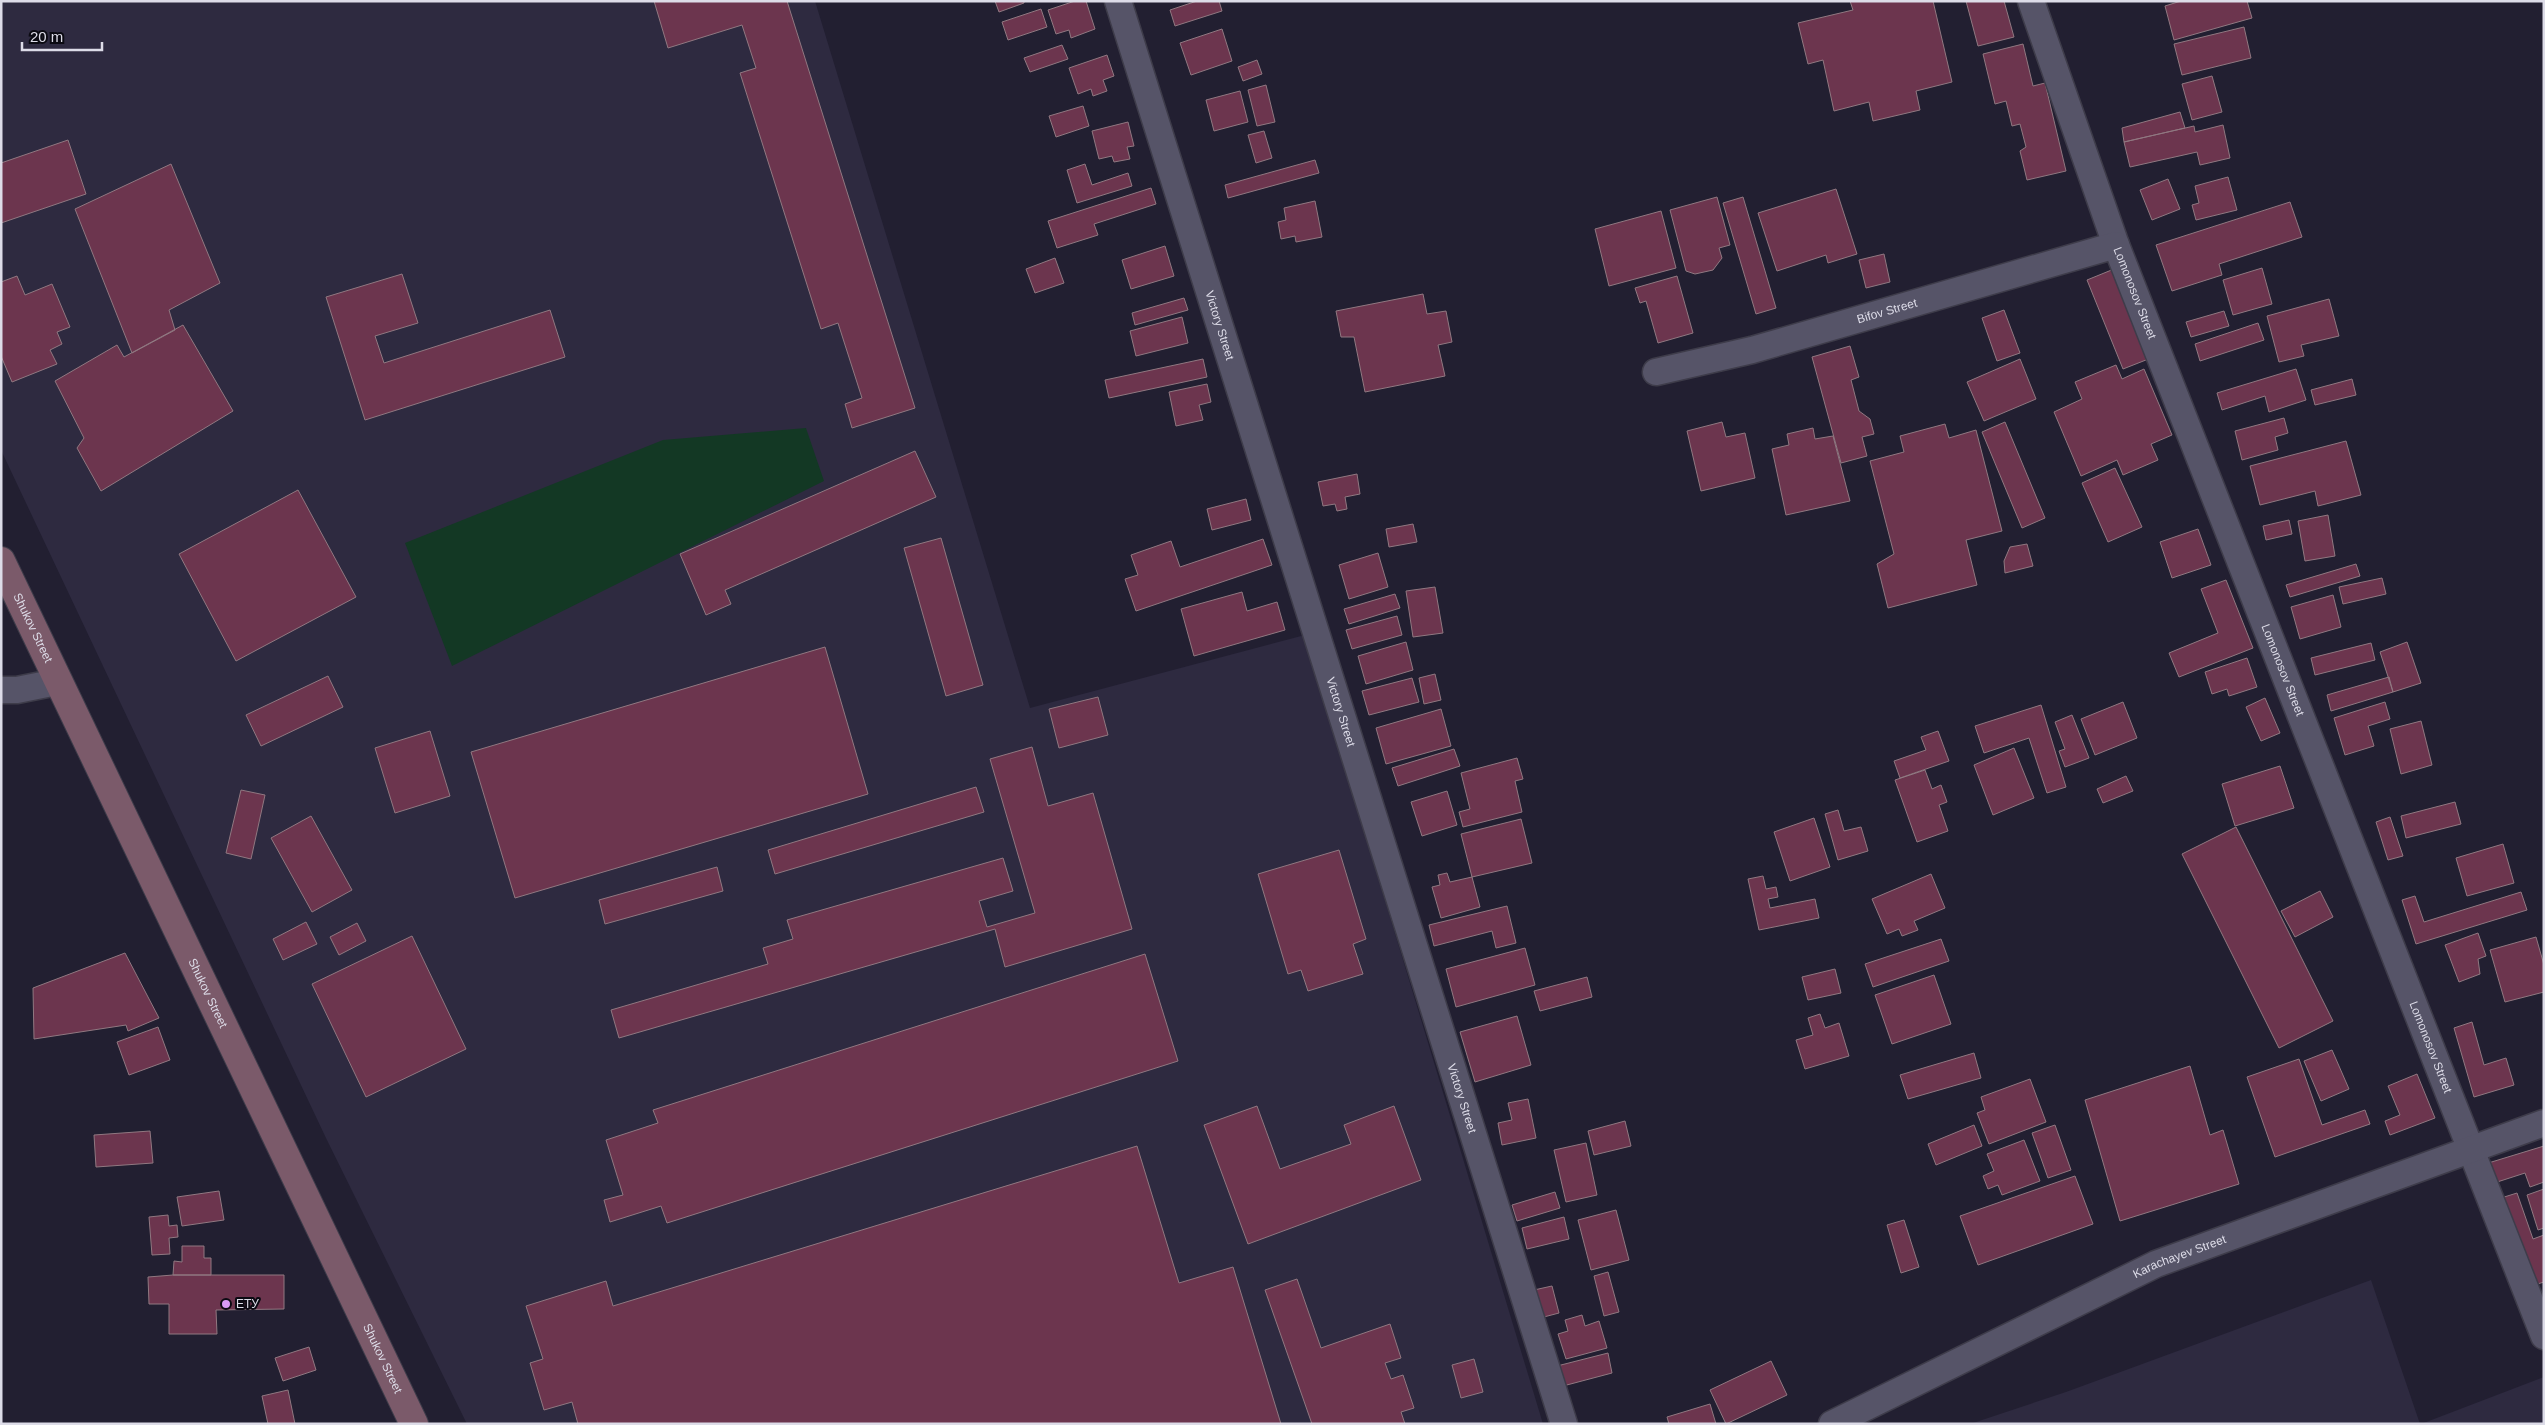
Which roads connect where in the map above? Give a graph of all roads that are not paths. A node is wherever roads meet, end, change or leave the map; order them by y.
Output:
1 (1118, 1) edge
2 (2031, 1) edge
3 (2116, 245) junction
4 (1656, 372) dead end
5 (1, 561) edge
6 (58, 682) junction
7 (1, 690) edge
8 (2544, 1123) edge
9 (2469, 1151) junction
10 (2544, 1336) edge
11 (414, 1424) edge
12 (1564, 1424) edge
13 (1832, 1424) edge

1 - 12 street, Victory Street
2 - 3 street, Lomonosov Street
3 - 4 street, Bifov Street
3 - 9 street, Lomonosov Street
5 - 6 main road, Shukov Street
6 - 7 street
6 - 11 main road, Shukov Street
8 - 9 street, Karachayev Street
9 - 10 street, Lomonosov Street
9 - 13 street, Karachayev Street

